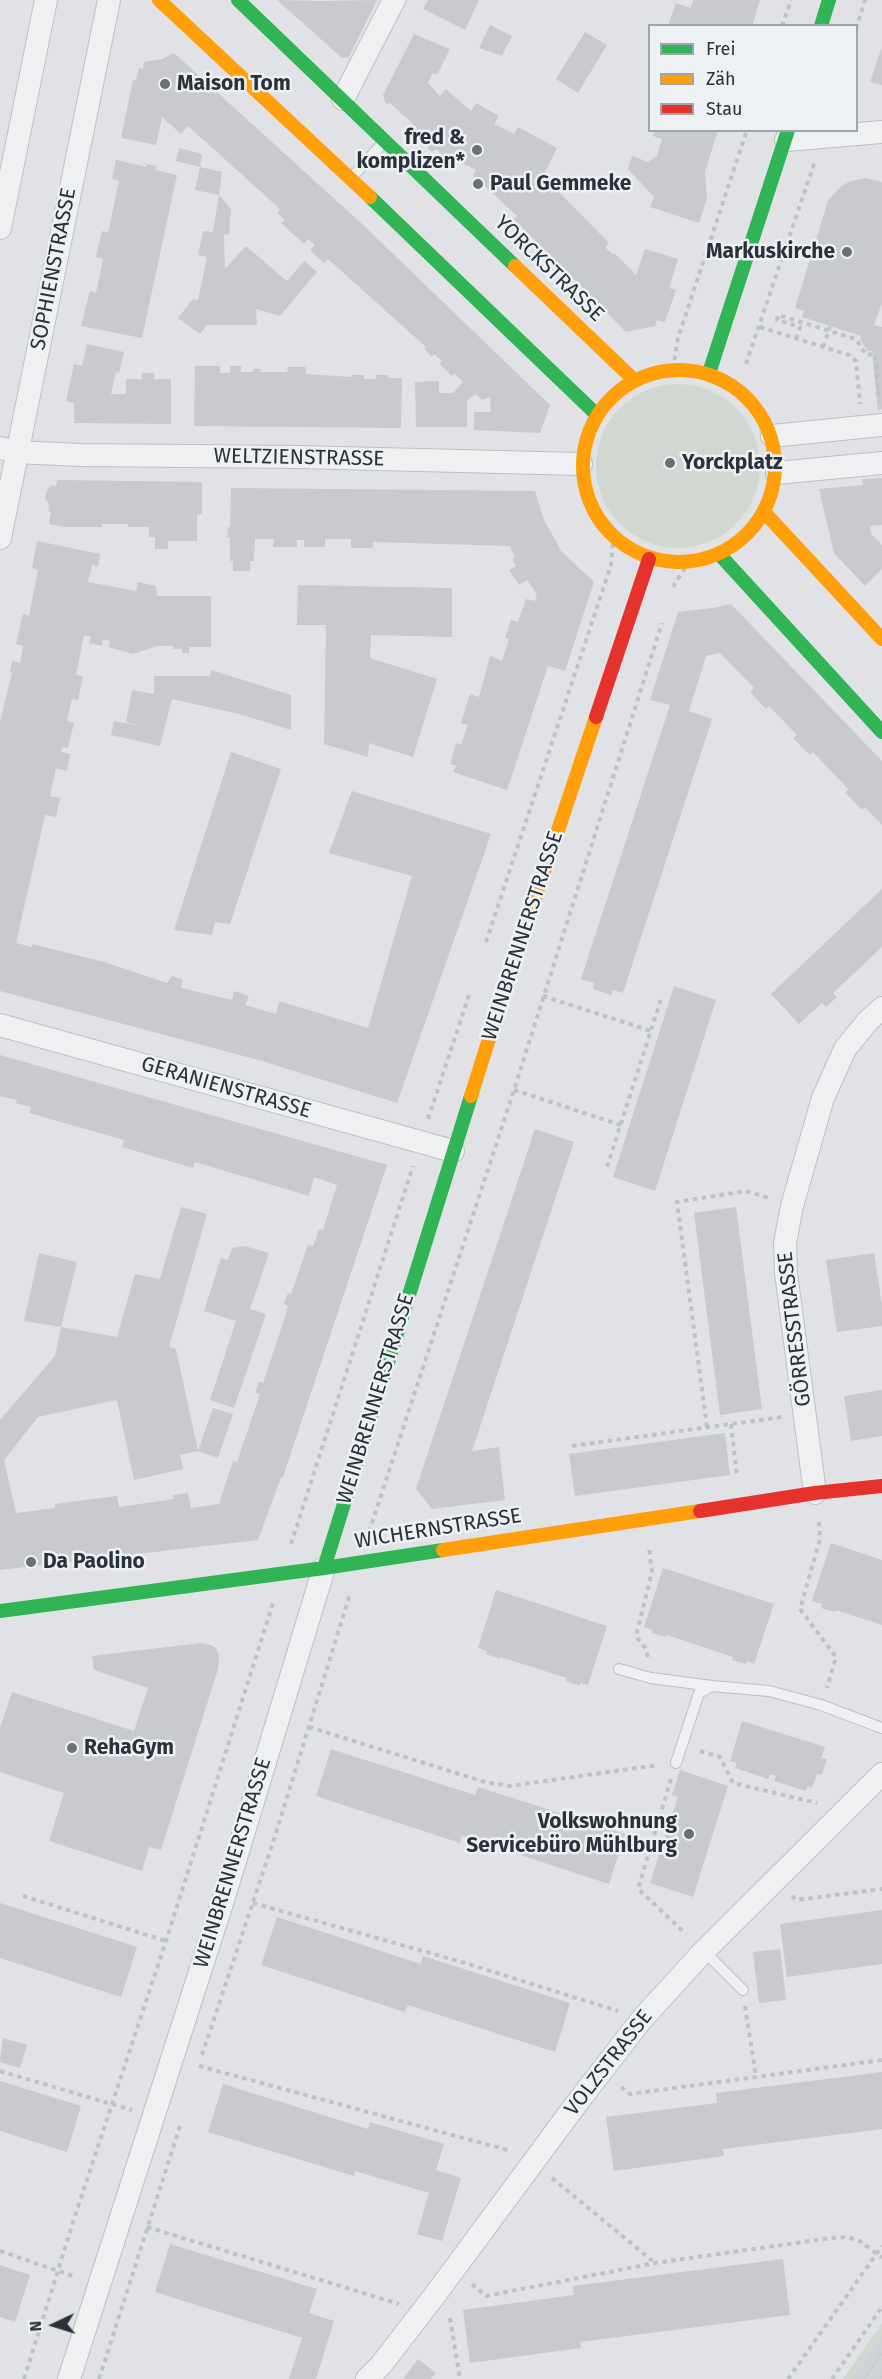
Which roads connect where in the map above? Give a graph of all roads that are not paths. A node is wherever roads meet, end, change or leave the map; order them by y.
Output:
1 (46, 0) edge
2 (108, 0) edge
3 (159, 0) edge
4 (238, 0) edge
5 (394, 0) edge
6 (829, 0) edge
7 (822, 24) edge
8 (343, 99) junction
9 (882, 132) edge
10 (787, 135) edge
11 (386, 141) junction
12 (351, 178) junction
13 (0, 228) edge
14 (709, 373) junction
15 (632, 378) junction
16 (596, 414) junction
17 (875, 419) edge
18 (772, 436) junction
19 (9, 450) edge
20 (581, 464) junction
21 (882, 464) edge
22 (777, 473) junction
23 (765, 513) junction
24 (0, 538) edge
25 (720, 555) junction
26 (649, 559) junction
27 (882, 639) edge
28 (882, 732) edge
29 (882, 1008) edge
30 (0, 1025) edge
31 (453, 1151) junction
32 (882, 1486) edge
33 (815, 1493) junction
34 (324, 1568) junction
35 (0, 1611) edge
36 (619, 1669) dead end
37 (712, 1686) junction
38 (882, 1728) edge
39 (676, 1763) road end
40 (882, 1774) edge
41 (704, 1951) junction
42 (743, 1990) road end
43 (73, 2378) edge
44 (367, 2379) edge

1 - 13 street
2 - 19 street, SOPHIENSTRASSE
3 - 12 street
4 - 8 street, YORCKSTRASSE
5 - 8 street
6 - 7 street
8 - 11 street, YORCKSTRASSE
9 - 10 street
10 - 14 street
11 - 12 lane
11 - 15 street, YORCKSTRASSE
12 - 16 street
14 - 15 street
14 - 18 street
15 - 16 street
16 - 20 street
17 - 18 street
18 - 22 street
19 - 20 street, WELTZIENSTRASSE
19 - 24 street, SOPHIENSTRASSE
20 - 26 street
21 - 22 street
22 - 23 street
23 - 25 street
23 - 27 street
25 - 26 street
25 - 28 street
26 - 31 street, WEINBRENNERSTRASSE
29 - 33 street, GÖRRESSTRASSE
30 - 31 street, GERANIENSTRASSE
31 - 34 street, WEINBRENNERSTRASSE
32 - 33 street, WICHERNSTRASSE
33 - 34 street, WICHERNSTRASSE
34 - 35 street, WICHERNSTRASSE
34 - 43 street, WEINBRENNERSTRASSE
36 - 37 lane
37 - 38 lane
37 - 39 lane
40 - 41 street, VOLZSTRASSE
41 - 42 lane
41 - 44 street, VOLZSTRASSE

